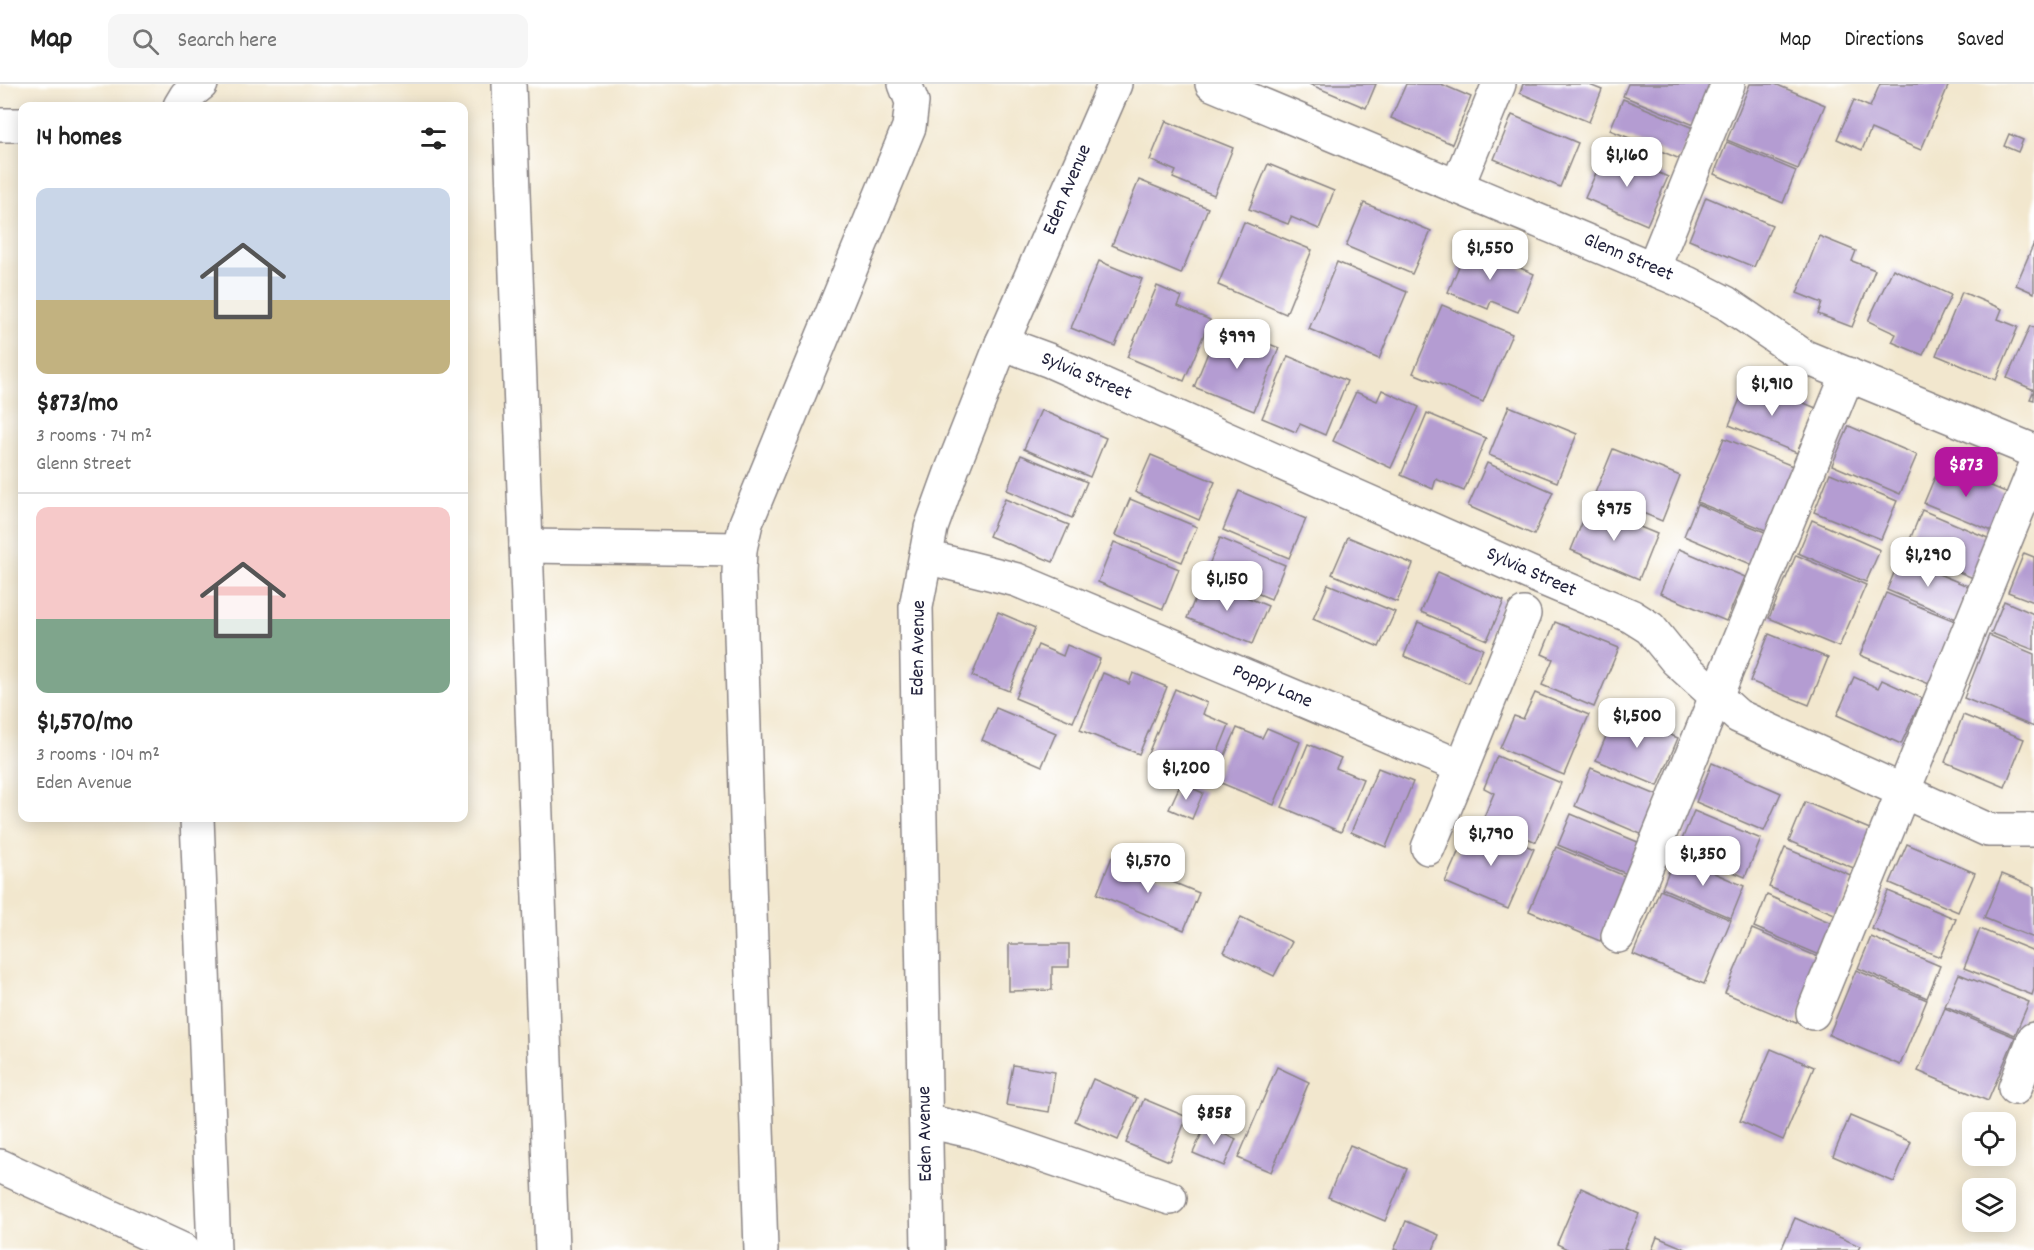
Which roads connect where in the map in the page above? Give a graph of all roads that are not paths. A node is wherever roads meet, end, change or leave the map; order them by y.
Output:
1 (201, 84) edge
2 (509, 84) edge
3 (1114, 84) edge
4 (1212, 84) edge
5 (1499, 84) edge
6 (1728, 84) edge
7 (914, 90) edge
8 (1267, 95) edge
9 (182, 102) edge
10 (0, 125) edge
11 (18, 125) edge
12 (1457, 187) junction
13 (1653, 269) junction
14 (1002, 343) junction
15 (1848, 374) junction
16 (2034, 451) edge
17 (2034, 470) edge
18 (526, 546) junction
19 (740, 549) junction
20 (926, 557) junction
21 (1524, 614) dead end
22 (1716, 697) junction
23 (1462, 767) junction
24 (1904, 791) junction
25 (197, 822) edge
26 (2034, 830) edge
27 (1428, 848) dead end
28 (1618, 936) dead end
29 (1813, 1013) dead end
30 (2034, 1039) edge
31 (2014, 1088) dead end
32 (926, 1121) junction
33 (0, 1166) edge
34 (1170, 1198) dead end
35 (183, 1250) edge
36 (214, 1250) edge
37 (552, 1250) edge
38 (761, 1250) edge
39 (928, 1250) edge

1 - 9 street
2 - 18 street
3 - 14 street, Eden Avenue
4 - 8 street, Glenn Street
5 - 12 street
6 - 13 street
7 - 19 street
8 - 12 street, Glenn Street
10 - 11 street
12 - 13 street, Glenn Street
13 - 15 street, Glenn Street
14 - 20 street, Eden Avenue
14 - 22 street, Sylvia Street
15 - 16 street, Glenn Street
15 - 22 street
17 - 24 street
18 - 19 street
18 - 37 street
19 - 38 street
20 - 23 street, Poppy Lane
20 - 32 street, Eden Avenue
21 - 23 street
22 - 24 street, Sylvia Street
22 - 28 street
23 - 27 street
24 - 26 street, Sylvia Street
24 - 29 street
25 - 36 street
30 - 31 street
32 - 34 street
32 - 39 street, Eden Avenue
33 - 35 street

